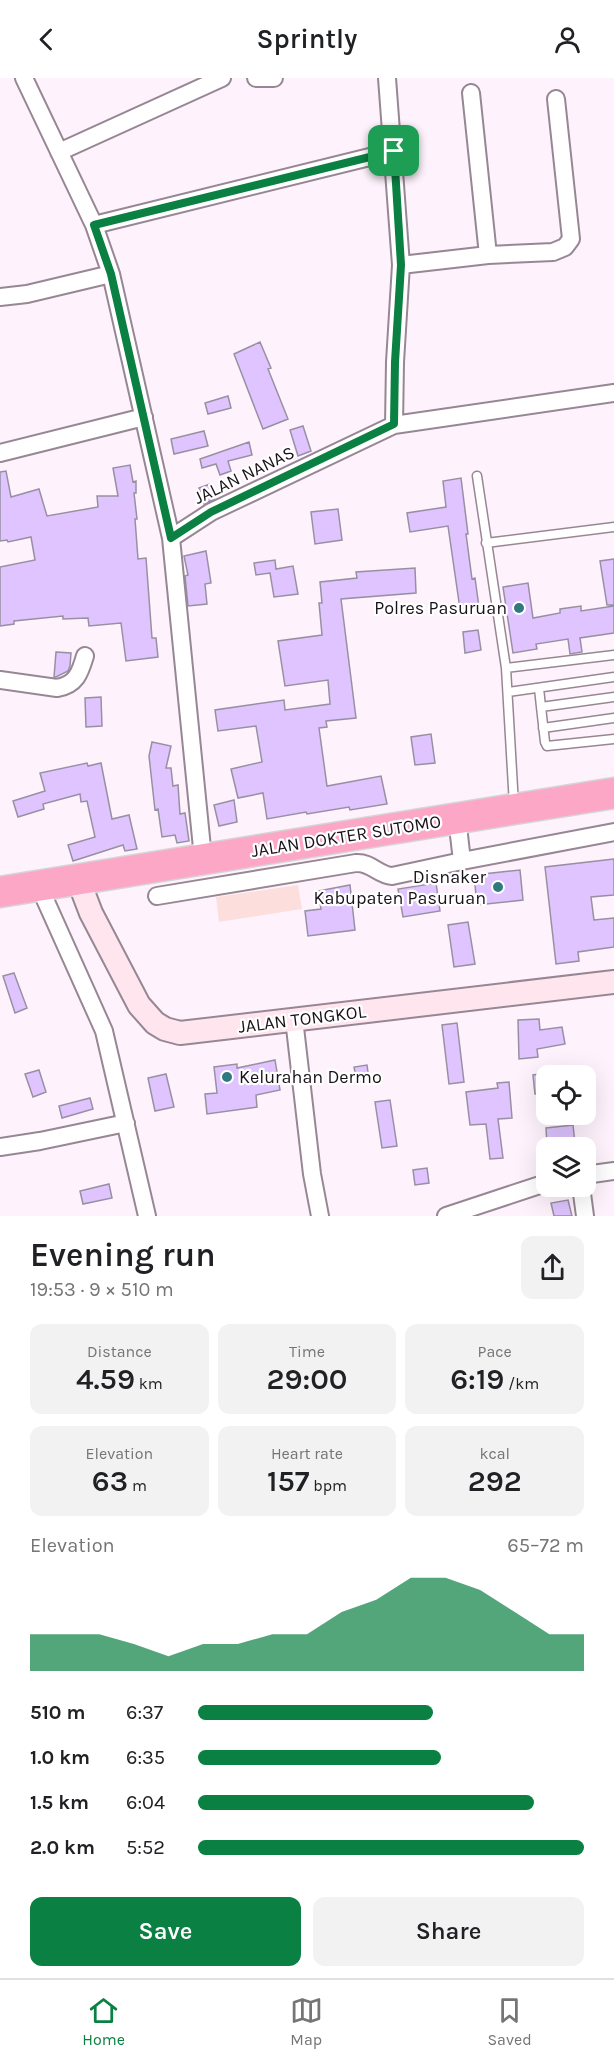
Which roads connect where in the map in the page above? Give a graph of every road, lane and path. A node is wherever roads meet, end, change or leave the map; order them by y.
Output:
1 (24, 78) edge
2 (222, 78) edge
3 (256, 78) edge
4 (274, 78) edge
5 (387, 78) edge
6 (471, 93) dead end
7 (556, 99) dead end
8 (394, 151) junction
9 (59, 153) junction
10 (94, 225) junction
11 (488, 255) junction
12 (401, 265) junction
13 (111, 274) junction
14 (0, 297) edge
15 (614, 393) edge
16 (144, 417) junction
17 (394, 424) junction
18 (0, 453) edge
19 (477, 476) dead end
20 (614, 527) edge
21 (171, 538) junction
22 (486, 543) junction
23 (614, 655) edge
24 (85, 656) dead end
25 (506, 668) junction
26 (614, 677) edge
27 (0, 680) edge
28 (539, 688) junction
29 (508, 692) junction
30 (614, 697) edge
31 (541, 707) junction
32 (614, 718) edge
33 (543, 728) junction
34 (614, 739) edge
35 (614, 793) edge
36 (514, 809) junction
37 (457, 818) junction
38 (614, 832) edge
39 (203, 858) junction
40 (462, 861) junction
41 (56, 883) junction
42 (0, 892) edge
43 (157, 896) dead end
44 (614, 982) edge
45 (294, 1019) junction
46 (126, 1122) junction
47 (0, 1147) edge
48 (614, 1171) edge
49 (596, 1173) edge
50 (536, 1186) edge
51 (582, 1197) edge
52 (147, 1216) edge
53 (320, 1216) edge
54 (446, 1216) edge
55 (585, 1216) edge

1 - 9 street
2 - 9 street
3 - 4 street
5 - 8 street
6 - 11 street
7 - 11 street
8 - 10 street
8 - 12 street
9 - 10 street
10 - 13 street
11 - 12 street
12 - 17 street
13 - 14 street
13 - 16 street
15 - 17 street, JALAN NANAS
16 - 18 street
16 - 21 street
17 - 21 street, JALAN NANAS
19 - 22 lane
20 - 22 lane
21 - 39 street
22 - 25 lane
23 - 25 lane
24 - 27 street
25 - 29 lane
26 - 28 lane
28 - 29 lane
28 - 31 lane
29 - 36 lane
30 - 31 lane
31 - 33 lane
32 - 33 lane
33 - 34 lane
35 - 36 highway, JALAN DOKTER SUTOMO
36 - 37 highway, JALAN DOKTER SUTOMO
37 - 39 highway, JALAN DOKTER SUTOMO
37 - 40 street
38 - 40 street
39 - 41 highway, JALAN DOKTER SUTOMO
40 - 43 street
41 - 42 highway, JALAN DOKTER SUTOMO
41 - 45 street, JALAN TONGKOL
41 - 46 street
44 - 45 street, JALAN TONGKOL
45 - 53 street
46 - 47 street
46 - 52 street
48 - 49 street
50 - 54 street
51 - 55 street

